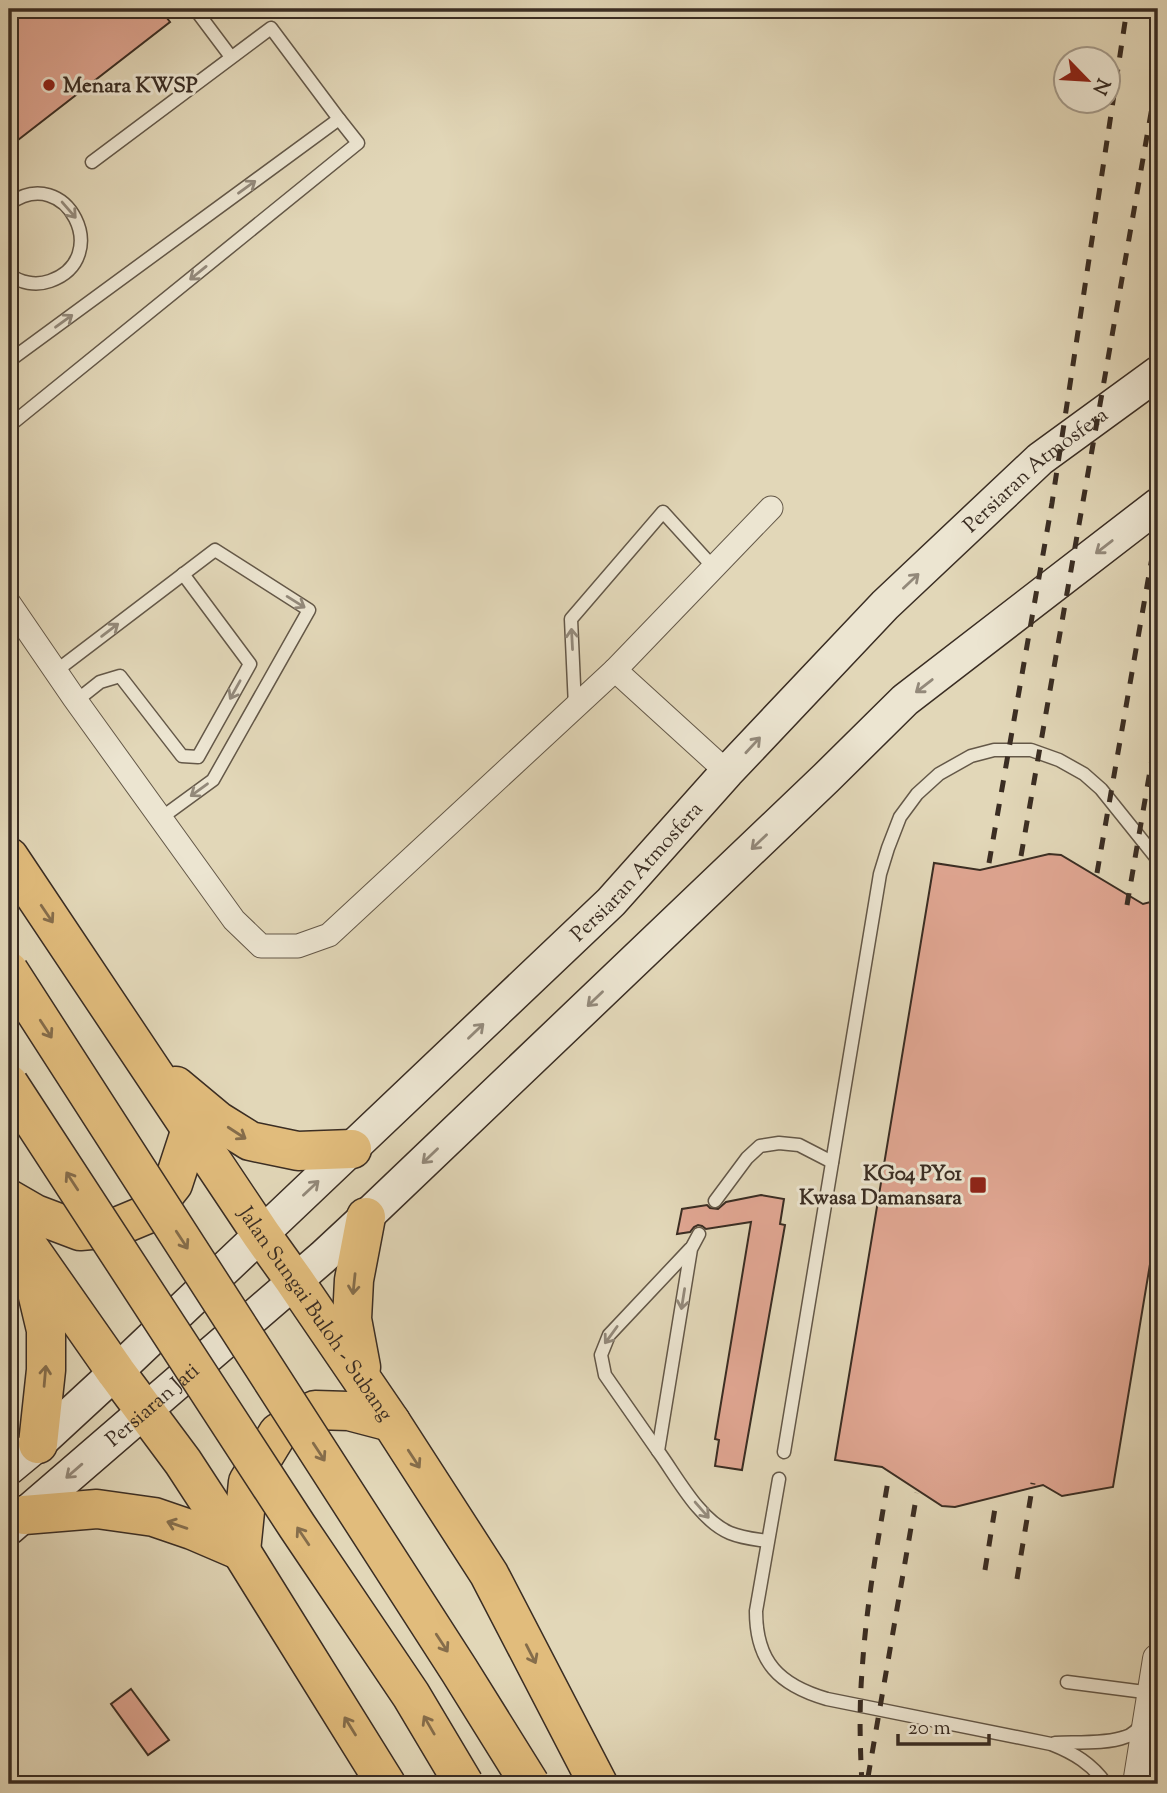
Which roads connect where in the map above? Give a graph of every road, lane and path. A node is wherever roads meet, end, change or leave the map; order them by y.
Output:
1 (195, 9) edge
2 (231, 57) junction
3 (339, 119) junction
4 (92, 162) dead end
5 (9, 204) edge
6 (10, 278) edge
7 (9, 361) edge
8 (1158, 373) edge
9 (9, 426) edge
10 (1158, 505) edge
11 (771, 508) dead end
12 (713, 568) junction
13 (183, 575) junction
14 (9, 603) edge
15 (615, 670) junction
16 (56, 671) junction
17 (76, 701) junction
18 (575, 707) junction
19 (727, 772) junction
20 (161, 818) junction
21 (9, 857) edge
22 (1158, 860) edge
23 (9, 971) edge
24 (145, 1061) junction
25 (9, 1084) edge
26 (191, 1129) junction
27 (352, 1149) junction
28 (832, 1162) junction
29 (9, 1199) edge
30 (715, 1201) dead end
31 (366, 1217) junction
32 (17, 1231) edge
33 (261, 1234) junction
34 (699, 1234) dead end
35 (691, 1249) junction
36 (295, 1280) junction
37 (116, 1372) junction
38 (365, 1384) junction
39 (145, 1410) junction
40 (391, 1422) junction
41 (38, 1444) junction
42 (658, 1451) junction
43 (784, 1452) dead end
44 (9, 1468) edge
45 (779, 1479) dead end
46 (16, 1521) edge
47 (767, 1541) junction
48 (240, 1550) junction
49 (1158, 1659) edge
50 (1067, 1682) dead end
51 (1151, 1703) junction
52 (1051, 1744) junction
53 (386, 1784) edge
54 (464, 1784) edge
55 (530, 1784) edge
56 (598, 1784) edge
57 (1106, 1784) edge
58 (1138, 1784) edge

1 - 2 lane
2 - 3 lane
2 - 4 lane
7 -> 3 lane
3 -> 9 lane
5 -> 6 lane
19 -> 8 main road, Persiaran Atmosfera
10 -> 31 main road
11 - 12 street
12 - 15 street
18 -> 12 lane
16 -> 13 lane
13 -> 17 lane
13 -> 20 lane
14 - 16 street
15 - 18 street
15 - 19 street
16 - 17 street
17 - 20 street
18 - 20 street
27 -> 19 main road, Persiaran Atmosfera
21 -> 24 highway, Jalan Sungai Buloh - Subang
22 - 28 lane
23 -> 55 highway, bridge
24 - 26 highway, Jalan Sungai Buloh - Subang
24 -> 27 highway
54 -> 25 highway, bridge
26 - 29 highway
26 - 33 highway, Jalan Sungai Buloh - Subang
33 -> 27 main road, Persiaran Atmosfera
28 - 30 lane
28 - 43 lane
31 - 36 main road
31 -> 38 highway
32 - 37 highway
41 -> 32 highway
33 - 36 highway, Jalan Sungai Buloh - Subang
33 - 37 main road, Persiaran Atmosfera
34 - 35 lane
35 -> 42 lane
35 -> 42 lane
36 - 38 highway, Jalan Sungai Buloh - Subang
36 - 39 main road, Persiaran Jati
37 - 39 highway
37 - 41 main road
38 - 40 highway, Jalan Sungai Buloh - Subang
39 -> 46 main road, Persiaran Jati
39 - 48 highway
40 - 48 highway
40 -> 56 highway, Jalan Sungai Buloh - Subang
41 - 44 main road
42 -> 47 lane
45 - 47 lane
48 -> 46 highway
47 - 52 lane
53 -> 48 highway
49 - 51 street
50 - 51 lane
51 - 52 lane
51 - 58 street
52 - 57 lane

